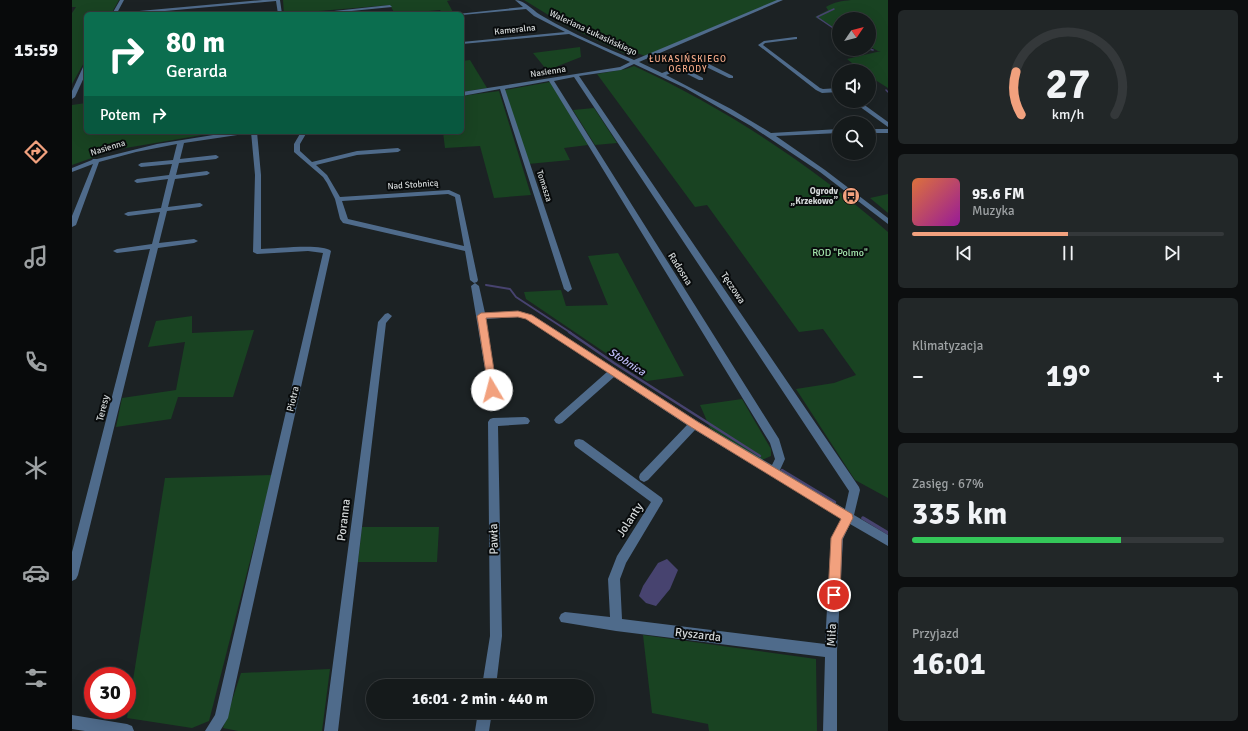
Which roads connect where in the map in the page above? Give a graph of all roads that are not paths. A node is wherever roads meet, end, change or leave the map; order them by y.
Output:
1 (122, 0) edge
2 (278, 0) edge
3 (517, 0) edge
4 (781, 0) edge
5 (390, 6) dead end
6 (526, 8) junction
7 (116, 12) edge
8 (138, 12) edge
9 (280, 12) edge
10 (328, 12) edge
11 (464, 14) edge
12 (569, 32) junction
13 (795, 38) dead end
14 (464, 43) edge
15 (707, 58) dead end
16 (637, 62) junction
17 (700, 62) junction
18 (681, 69) junction
19 (84, 71) edge
20 (662, 75) junction
21 (576, 76) junction
22 (731, 77) dead end
23 (701, 78) dead end
24 (551, 80) junction
25 (84, 82) edge
26 (78, 83) junction
27 (502, 88) junction
28 (832, 90) edge
29 (464, 94) edge
30 (72, 97) edge
31 (865, 108) edge
32 (888, 125) edge
33 (832, 131) edge
34 (876, 131) edge
35 (888, 131) edge
36 (231, 134) edge
37 (254, 134) edge
38 (303, 134) edge
39 (770, 135) junction
40 (181, 142) junction
41 (398, 150) dead end
42 (216, 157) dead end
43 (95, 160) junction
44 (176, 161) junction
45 (310, 164) junction
46 (141, 165) dead end
47 (72, 170) edge
48 (207, 173) dead end
49 (172, 177) junction
50 (137, 181) dead end
51 (338, 199) junction
52 (200, 205) dead end
53 (164, 210) junction
54 (128, 214) dead end
55 (888, 222) edge
56 (72, 225) edge
57 (194, 242) dead end
58 (156, 246) junction
59 (468, 250) junction
60 (117, 251) dead end
61 (568, 289) dead end
62 (388, 316) dead end
63 (481, 316) junction
64 (614, 372) junction
65 (492, 390) dead end
66 (559, 420) dead end
67 (524, 421) dead end
68 (694, 424) junction
69 (579, 444) dead end
70 (774, 471) junction
71 (644, 477) dead end
72 (848, 518) junction
73 (888, 541) edge
74 (72, 575) edge
75 (565, 618) dead end
76 (616, 625) junction
77 (831, 651) junction
78 (490, 679) edge
79 (484, 719) edge
80 (72, 722) edge
81 (127, 731) edge
82 (212, 731) edge
83 (331, 731) edge
84 (482, 731) edge
85 (830, 731) edge

1 - 7 street
2 - 8 street
2 - 9 street
3 - 6 street, Waleriana Łukasińskiego
4 - 16 street, Waleriana Łukasińskiego
5 - 10 street
6 - 11 street
6 - 12 street, Waleriana Łukasińskiego
12 - 14 street, Kameralna
12 - 16 street, Waleriana Łukasińskiego
13 - 28 street
15 - 17 street
16 - 20 street, Waleriana Łukasińskiego
16 - 21 street, Nasienna
17 - 18 street
17 - 22 street
18 - 20 street
18 - 23 street
19 - 26 street
20 - 39 street, Waleriana Łukasińskiego
21 - 24 street, Nasienna
21 - 72 street, Tęczowa
24 - 27 street, Nasienna
24 - 70 street, Radosna
25 - 26 street
26 - 30 street
27 - 29 street, Nasienna
27 - 61 street, Tomasza
31 - 32 street
33 - 39 street
34 - 35 street
36 - 40 street, Nasienna
37 - 82 street, Piotra
38 - 45 street
39 - 55 street, Waleriana Łukasińskiego
40 - 43 street, Nasienna
40 - 44 street, Teresy
41 - 45 street
42 - 44 street
43 - 47 street, Nasienna
43 - 56 street
44 - 46 street
44 - 49 street, Teresy
45 - 51 street
48 - 49 street
49 - 50 street
49 - 53 street, Teresy
51 - 59 street
51 - 59 street, Nad Stobnicą
52 - 53 street
53 - 54 street
53 - 58 street, Teresy
57 - 58 street
58 - 60 street
58 - 74 street, Teresy
59 - 63 street, Nad Stobnicą
62 - 83 street, Poranna
63 - 64 street
63 - 65 street
64 - 66 street
64 - 68 street
67 - 78 street, Pawła
68 - 70 street
68 - 71 street
69 - 76 street, Jolanty
70 - 72 street
72 - 73 street
72 - 77 street, Miła
75 - 76 street, Ryszarda
76 - 77 street, Ryszarda
77 - 85 street, Miła
79 - 84 street
80 - 81 street

